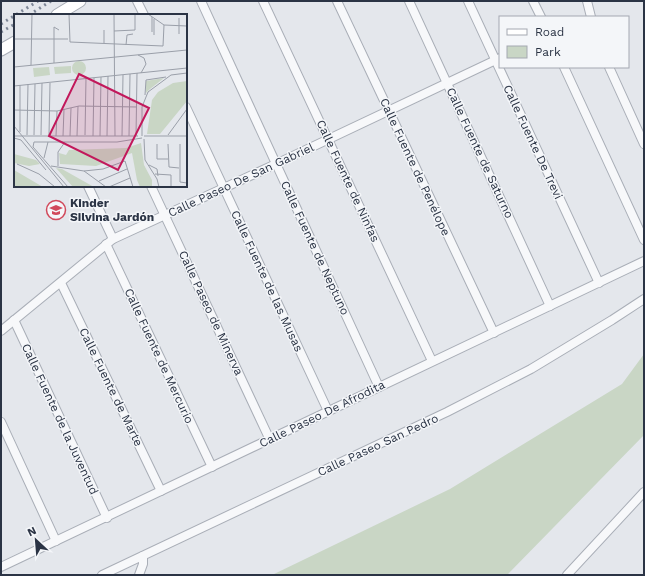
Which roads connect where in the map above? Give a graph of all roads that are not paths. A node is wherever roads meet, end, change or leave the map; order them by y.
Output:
1 (80, 1) edge
2 (138, 1) edge
3 (201, 1) edge
4 (263, 1) edge
5 (337, 1) edge
6 (409, 1) edge
7 (468, 1) edge
8 (533, 1) edge
9 (587, 1) edge
10 (69, 12) edge
11 (144, 14) edge
12 (540, 16) edge
13 (591, 16) edge
14 (14, 43) edge
15 (1, 50) edge
16 (498, 59) edge
17 (502, 68) edge
18 (564, 68) edge
19 (609, 68) edge
20 (448, 84) junction
21 (187, 109) edge
22 (388, 111) junction
23 (328, 140) junction
24 (644, 144) edge
25 (276, 164) junction
26 (88, 187) edge
27 (151, 187) edge
28 (223, 188) junction
29 (164, 214) junction
30 (644, 240) edge
31 (110, 242) junction
32 (644, 261) edge
33 (61, 283) junction
34 (599, 283) junction
35 (644, 299) edge
36 (550, 306) junction
37 (14, 320) junction
38 (1, 331) edge
39 (494, 333) junction
40 (432, 361) junction
41 (379, 387) junction
42 (328, 411) junction
43 (1, 422) edge
44 (270, 440) junction
45 (212, 467) junction
46 (161, 491) junction
47 (644, 492) edge
48 (107, 518) junction
49 (56, 542) junction
50 (143, 556) junction
51 (1, 567) edge
52 (102, 575) edge
53 (139, 575) edge
54 (567, 575) edge

1 - 10 main road
2 - 11 street
3 - 25 street, Calle Fuente de Neptuno
4 - 23 street, Calle Fuente de Ninfas
5 - 22 street, Calle Fuente de Penélope
6 - 20 street, Calle Fuente de Saturno
7 - 16 street, Calle Fuente De Trevi
8 - 12 street
9 - 13 street
14 - 15 main road
16 - 20 street, Calle Paseo De San Gabriel
17 - 34 street, Calle Fuente De Trevi
18 - 30 street
19 - 24 street
20 - 22 street, Calle Paseo De San Gabriel
20 - 36 street, Calle Fuente de Saturno
21 - 28 street, Calle Fuente de las Musas
22 - 23 street, Calle Paseo De San Gabriel
22 - 39 street, Calle Fuente de Penélope
23 - 25 street, Calle Paseo De San Gabriel
23 - 40 street, Calle Fuente de Ninfas
25 - 28 street, Calle Paseo De San Gabriel
25 - 41 street, Calle Fuente de Neptuno
26 - 31 street, Calle Fuente de Mercurio
27 - 29 street, Calle Paseo de Minerva
28 - 29 street, Calle Paseo De San Gabriel
28 - 42 street, Calle Fuente de las Musas
29 - 31 street, Calle Paseo De San Gabriel
29 - 44 street, Calle Paseo de Minerva
31 - 33 street, Calle Paseo De San Gabriel
31 - 45 street, Calle Fuente de Mercurio
32 - 34 street, Calle Paseo De Afrodita
33 - 37 street, Calle Paseo De San Gabriel
33 - 46 street, Calle Fuente de Marte
34 - 36 street, Calle Paseo De Afrodita
35 - 50 street, Calle Paseo San Pedro
36 - 39 street, Calle Paseo De Afrodita
37 - 38 street, Calle Paseo De San Gabriel
37 - 48 street, Calle Fuente de la Juventud
39 - 40 street, Calle Paseo De Afrodita
40 - 41 street, Calle Paseo De Afrodita
41 - 42 street, Calle Paseo De Afrodita
42 - 44 street, Calle Paseo De Afrodita
43 - 49 street
44 - 45 street, Calle Paseo De Afrodita
45 - 46 street, Calle Paseo De Afrodita
46 - 48 street, Calle Paseo De Afrodita
47 - 54 street
48 - 49 street, Calle Paseo De Afrodita
49 - 51 street, Calle Paseo De Afrodita
50 - 52 street, Calle Paseo San Pedro
50 - 53 street

